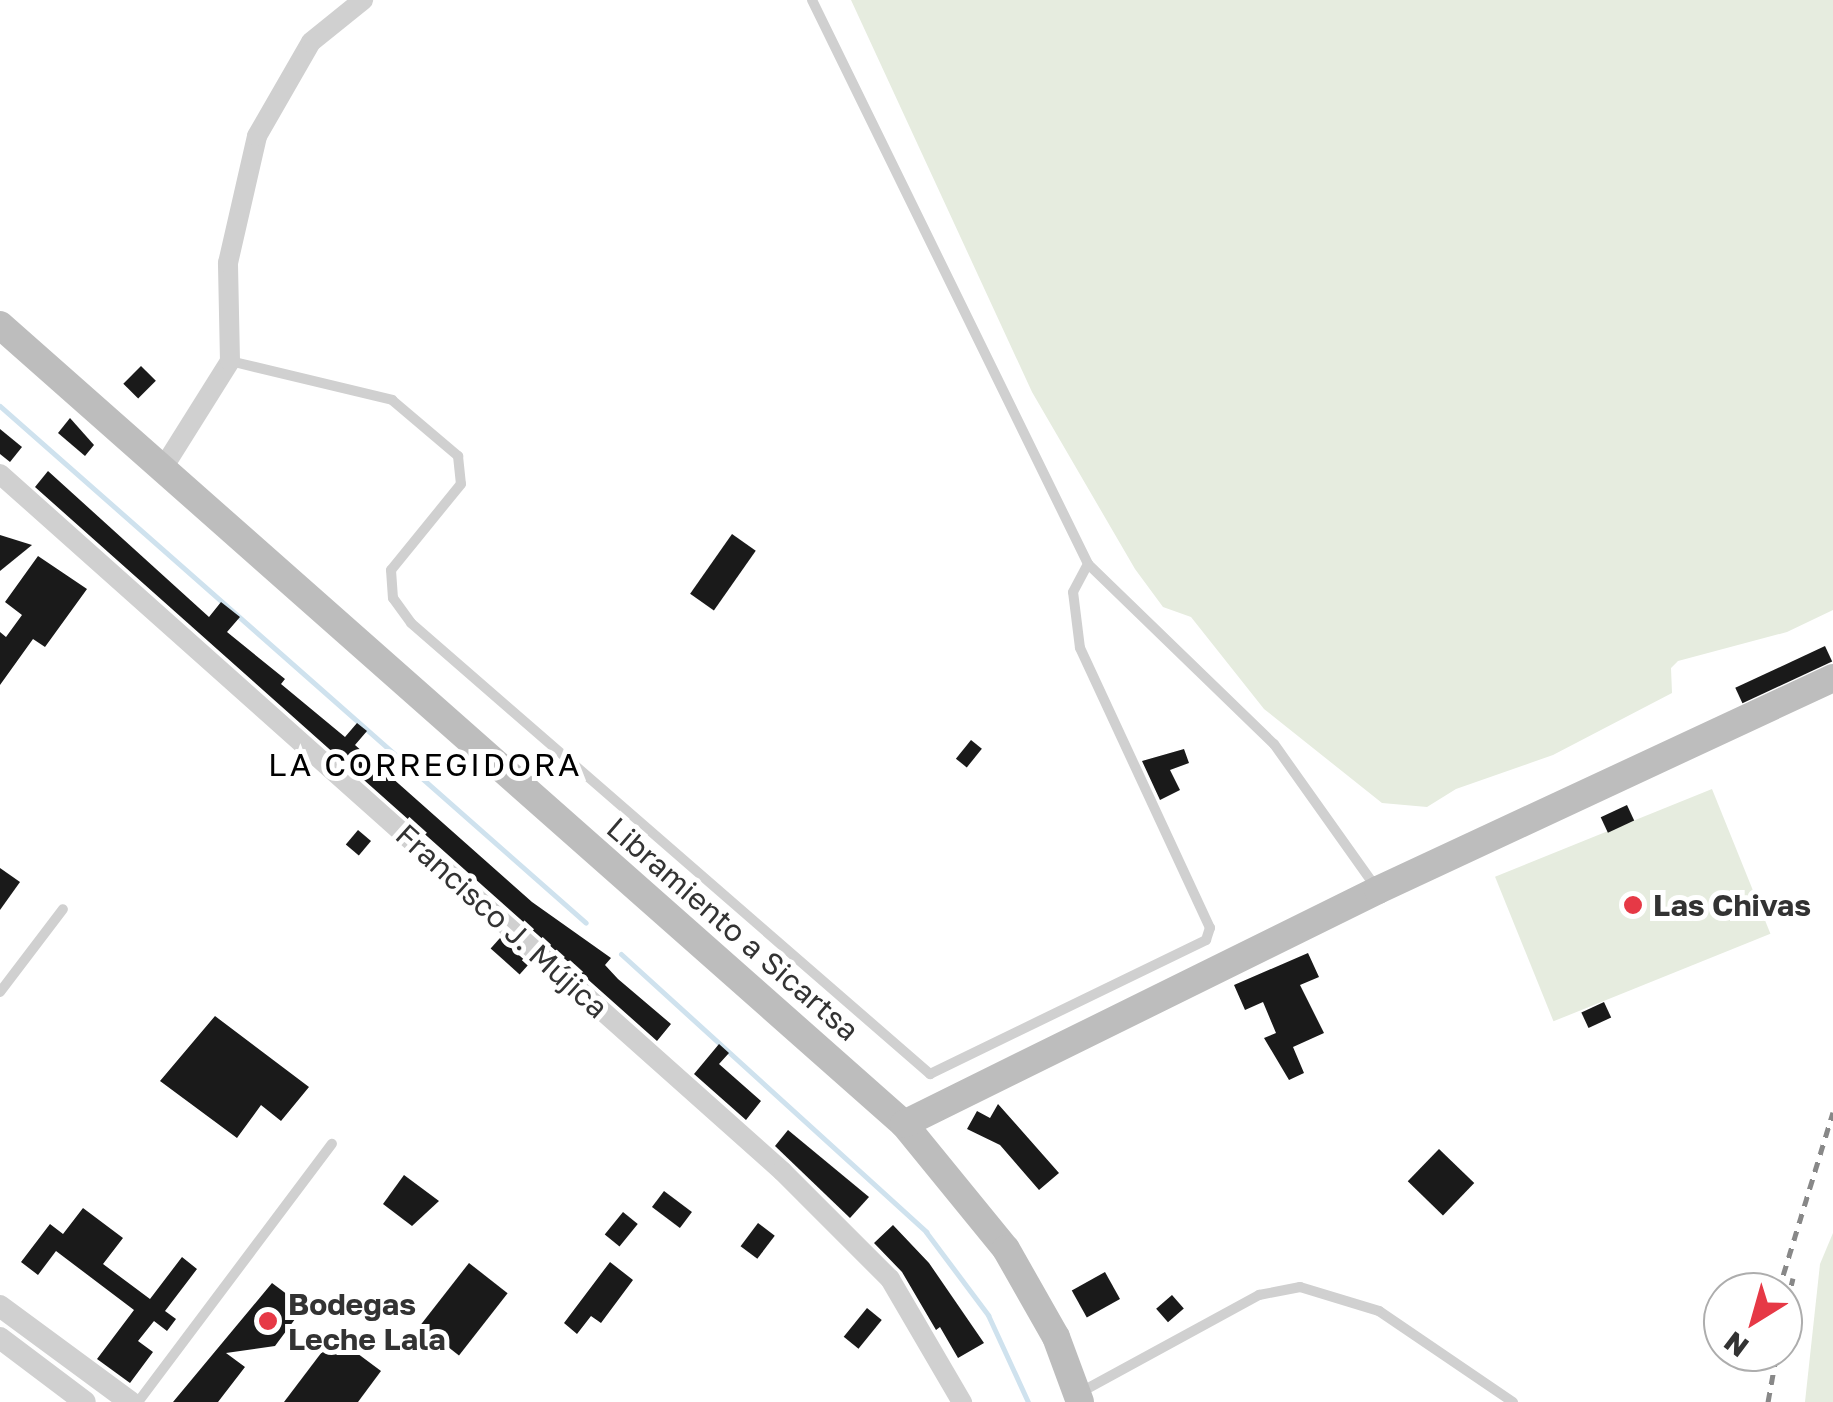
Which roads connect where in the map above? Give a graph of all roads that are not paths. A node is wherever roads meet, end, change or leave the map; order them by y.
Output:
1 (363, 0) edge
2 (812, 0) edge
3 (0, 325) edge
4 (230, 361) junction
5 (163, 468) junction
6 (0, 474) edge
7 (1088, 564) junction
8 (1833, 678) edge
9 (1378, 890) junction
10 (63, 909) dead end
11 (0, 992) edge
12 (904, 1124) junction
13 (332, 1144) dead end
14 (2, 1313) edge
15 (0, 1338) edge
16 (1079, 1398) edge
17 (84, 1402) edge
18 (134, 1402) edge
19 (962, 1402) edge
20 (1514, 1402) edge

1 - 4 street
2 - 7 lane
3 - 5 main road, Libramiento a Sicartsa
4 - 5 street
4 - 7 lane
5 - 12 main road, Libramiento a Sicartsa
6 - 19 street, Francisco J. Mújica
7 - 9 lane
8 - 9 main road
9 - 12 main road
10 - 11 lane
12 - 16 main road, Libramiento a Sicartsa
13 - 18 lane
14 - 18 street
15 - 17 street
16 - 20 lane

